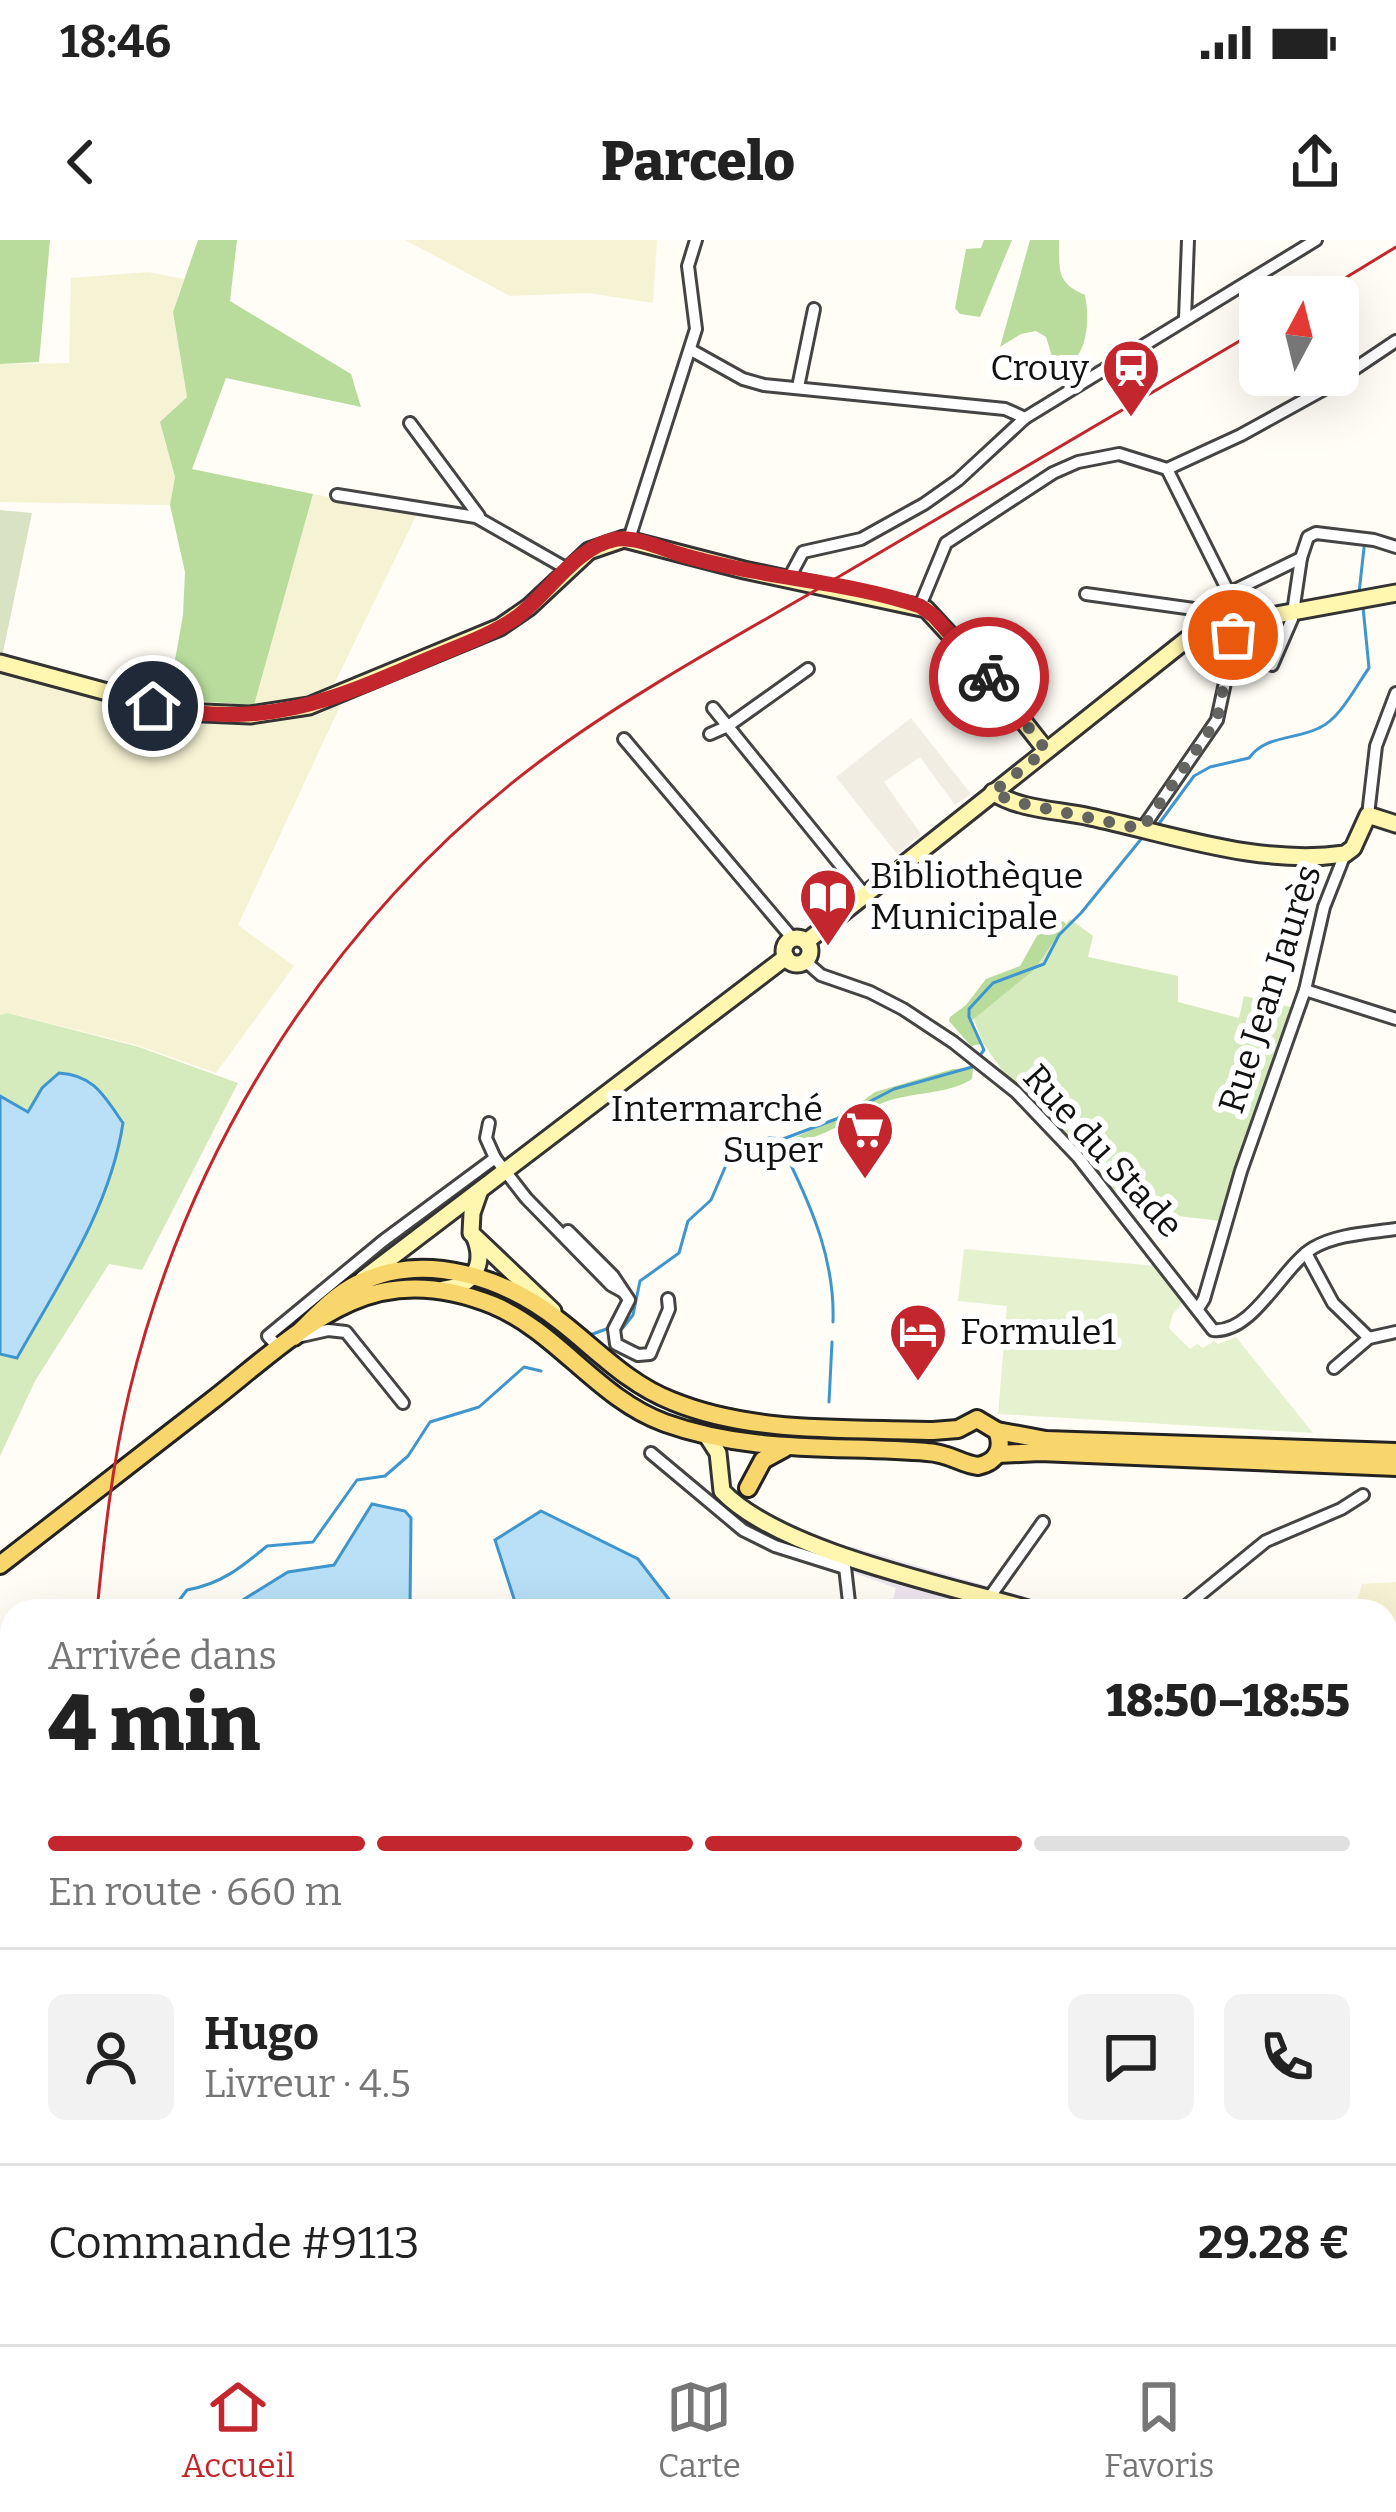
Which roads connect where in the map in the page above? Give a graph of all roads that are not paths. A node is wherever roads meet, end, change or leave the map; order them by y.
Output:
1 (696, 240) edge
2 (1188, 240) edge
3 (1316, 240) edge
4 (814, 310) dead end
5 (1186, 319) junction
6 (1396, 341) edge
7 (691, 350) junction
8 (798, 387) junction
9 (1025, 418) junction
10 (410, 423) dead end
11 (1168, 469) junction
12 (337, 495) dead end
13 (481, 518) junction
14 (629, 539) junction
15 (1396, 546) edge
16 (1301, 558) junction
17 (569, 570) junction
18 (788, 580) junction
19 (1396, 592) edge
20 (1229, 593) junction
21 (1086, 594) dead end
22 (920, 606) junction
23 (1294, 611) junction
24 (1237, 618) junction
25 (0, 663) edge
26 (1272, 665) dead end
27 (808, 669) dead end
28 (1396, 693) edge
29 (713, 708) dead end
30 (728, 727) junction
31 (710, 734) dead end
32 (624, 739) dead end
33 (1046, 750) junction
34 (993, 792) junction
35 (1368, 815) junction
36 (1396, 824) edge
37 (1142, 829) junction
38 (1345, 854) junction
39 (864, 894) junction
40 (799, 940) junction
41 (786, 957) junction
42 (805, 962) junction
43 (1305, 990) junction
44 (1396, 1019) edge
45 (489, 1123) dead end
46 (501, 1165) junction
47 (479, 1193) junction
48 (433, 1225) junction
49 (1396, 1228) edge
50 (473, 1235) junction
51 (418, 1237) junction
52 (1306, 1253) junction
53 (416, 1271) junction
54 (474, 1276) junction
55 (356, 1285) junction
56 (439, 1288) junction
57 (668, 1299) dead end
58 (1198, 1307) junction
59 (567, 1327) junction
60 (1396, 1332) edge
61 (294, 1337) junction
62 (1369, 1338) junction
63 (278, 1348) junction
64 (1334, 1368) dead end
65 (403, 1403) dead end
66 (958, 1429) junction
67 (998, 1431) junction
68 (707, 1436) junction
69 (785, 1448) junction
70 (651, 1453) dead end
71 (1396, 1453) edge
72 (998, 1454) junction
73 (958, 1456) junction
74 (1396, 1467) edge
75 (748, 1488) joint
76 (1363, 1495) dead end
77 (1042, 1522) dead end
78 (785, 1534) junction
79 (846, 1562) junction
80 (0, 1565) edge
81 (989, 1598) junction
82 (849, 1599) edge
83 (993, 1599) edge
84 (1195, 1599) edge

1 - 7 street
2 - 5 street
3 - 5 street
4 - 8 street
5 - 9 street
6 - 11 street
7 - 8 street
7 - 14 street
8 - 9 street
9 - 18 street
10 - 13 street
11 - 20 street
11 - 22 street
12 - 13 street
13 - 17 street
14 - 17 main road
14 - 18 main road
15 - 16 street
16 - 20 street
16 - 23 street
17 - 25 main road
18 - 22 main road
19 - 23 main road
20 - 24 street
21 - 24 street
22 - 33 main road
23 - 24 main road
23 - 26 street
24 - 33 main road
24 - 37 street
27 - 30 street
28 - 35 street, Rue Jean Jaurès
29 - 30 street
30 - 31 street
30 - 39 street
32 - 40 street
33 - 34 main road
34 - 37 main road
34 - 39 main road
35 - 36 main road
35 - 38 main road, Rue Jean Jaurès
37 - 38 main road
38 - 43 street, Rue Jean Jaurès
39 - 40 main road
40 - 41 main road
40 - 42 main road
41 - 42 main road
41 - 46 main road
42 - 58 street, Rue du Stade
43 - 44 street
43 - 58 street, Rue Jean Jaurès
45 - 46 street
46 - 47 main road
46 - 57 street
46 - 63 street
47 - 48 main road
47 - 50 main road
48 - 50 main road
48 - 51 main road
49 - 52 street
50 - 54 main road
50 - 59 main road
51 - 53 main road
51 - 55 main road
52 - 58 street, Rue du Stade
52 - 62 street
53 - 54 main road
53 - 55 main road
53 - 56 main road
54 - 56 main road
54 - 59 main road
55 - 61 main road
56 - 61 main road
56 - 68 main road
59 - 66 main road
60 - 62 street
61 - 63 main road
61 - 65 street
62 - 64 street
63 - 80 main road
66 - 67 main road
66 - 73 main road
67 - 71 main road
67 - 72 main road
68 - 69 main road
68 - 78 main road
69 - 73 main road
69 - 75 main road
70 - 79 street
72 - 73 main road
72 - 74 main road
75 - 78 main road
76 - 84 street
77 - 81 street
78 - 79 main road
79 - 81 main road
79 - 82 street
81 - 83 main road

